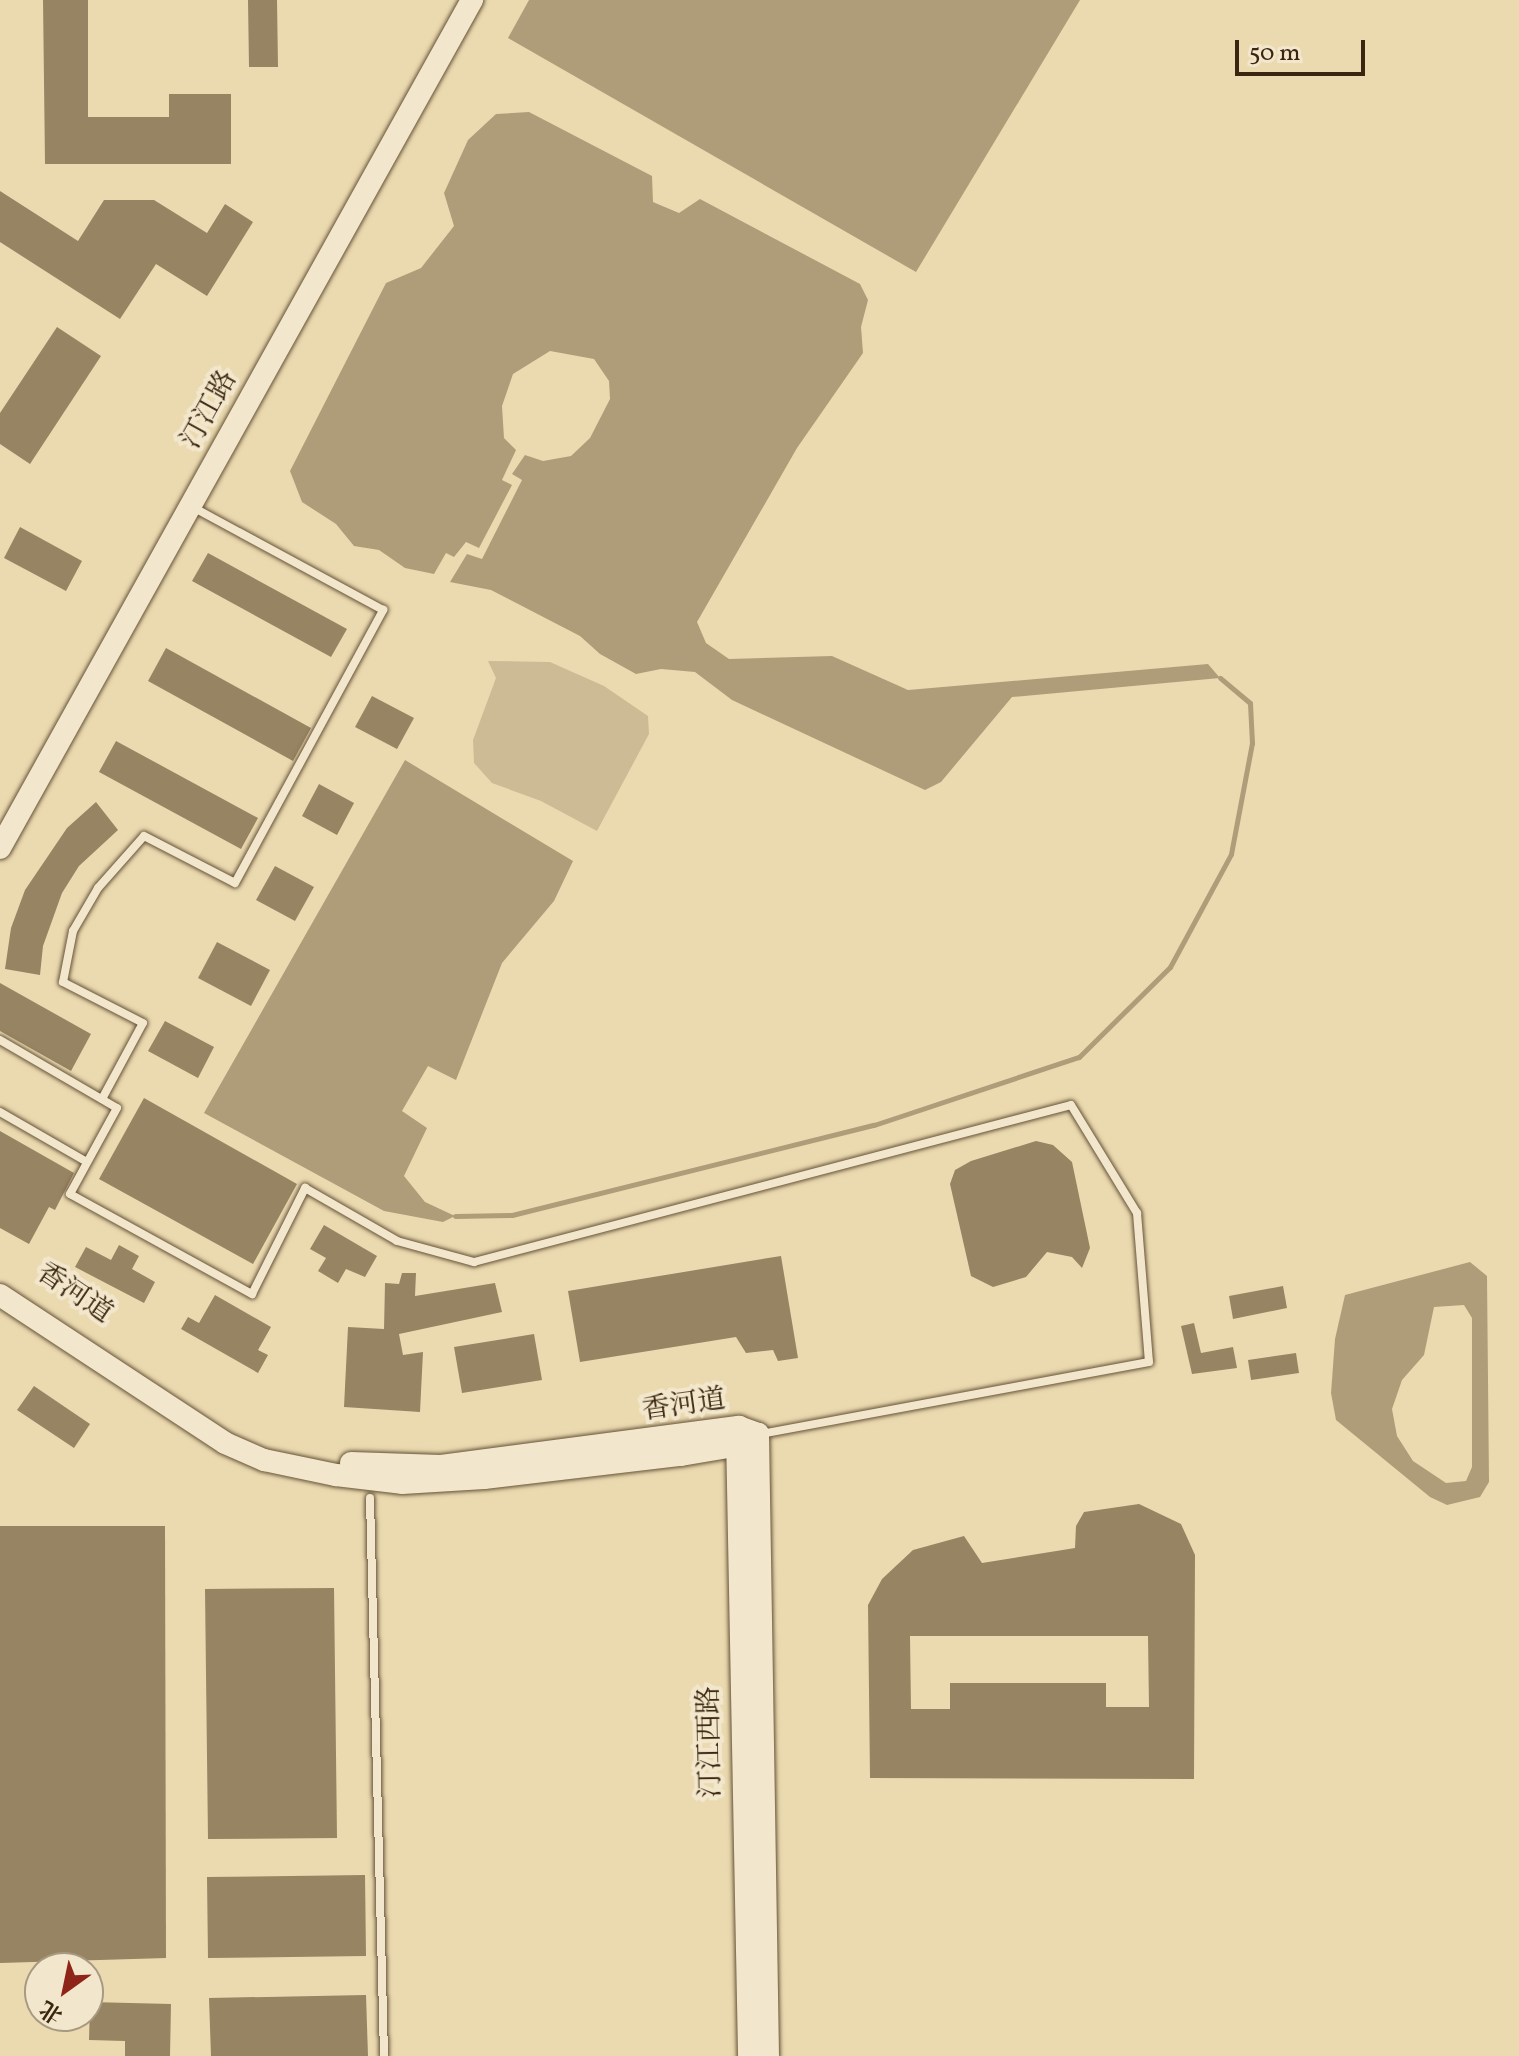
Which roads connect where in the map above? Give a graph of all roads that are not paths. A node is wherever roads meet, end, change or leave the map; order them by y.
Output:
1 (455, 0) edge
2 (472, 0) edge
3 (191, 506) junction
4 (0, 828) edge
5 (0, 848) edge
6 (0, 1040) edge
7 (102, 1099) junction
8 (0, 1112) edge
9 (87, 1162) junction
10 (0, 1280) edge
11 (0, 1295) edge
12 (744, 1436) junction
13 (370, 1498) dead end
14 (384, 2056) edge
15 (749, 2056) edge
16 (768, 2056) edge

1 - 4 street, 汀江路
2 - 3 street, 汀江路
3 - 5 street, 汀江路
3 - 7 lane
6 - 7 lane
7 - 9 lane
8 - 9 lane
9 - 12 lane
10 - 12 street, 香河道
11 - 12 street, 香河道
12 - 15 street, 汀江西路
12 - 16 street, 汀江西路
13 - 14 lane

